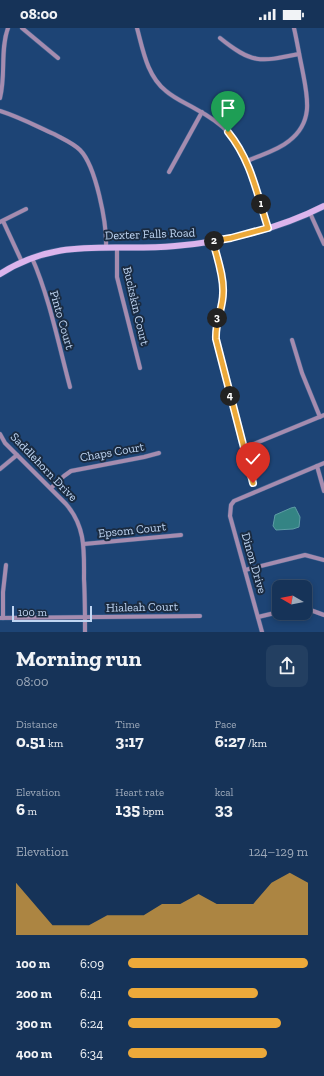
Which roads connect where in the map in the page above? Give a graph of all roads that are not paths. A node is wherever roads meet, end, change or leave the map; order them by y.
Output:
1 (8, 28) edge
2 (22, 28) edge
3 (137, 28) edge
4 (294, 28) edge
5 (220, 38) dead end
6 (299, 54) junction
7 (58, 58) dead end
8 (0, 98) edge
9 (0, 111) edge
10 (202, 112) junction
11 (247, 161) junction
12 (169, 172) dead end
13 (324, 206) edge
14 (26, 209) dead end
15 (310, 213) junction
16 (1, 222) edge
17 (268, 228) junction
18 (213, 241) junction
19 (324, 244) edge
20 (106, 247) junction
21 (117, 248) junction
22 (32, 258) junction
23 (22, 262) junction
24 (0, 274) edge
25 (292, 340) dead end
26 (140, 368) dead end
27 (70, 387) dead end
28 (322, 416) edge
29 (0, 434) edge
30 (244, 448) junction
31 (159, 453) dead end
32 (17, 455) junction
33 (324, 463) edge
34 (317, 466) junction
35 (0, 468) edge
36 (253, 483) dead end
37 (51, 488) junction
38 (324, 491) edge
39 (181, 535) dead end
40 (84, 544) junction
41 (324, 560) edge
42 (6, 565) dead end
43 (245, 570) junction
44 (312, 611) edge
45 (272, 614) edge
46 (324, 615) edge
47 (200, 616) dead end
48 (258, 617) junction
49 (2, 618) edge
50 (85, 618) junction
51 (85, 632) edge
52 (262, 632) edge

1 - 8 street
2 - 7 street
3 - 10 street
4 - 6 street
5 - 6 street
6 - 11 street
9 - 20 street
10 - 11 street
10 - 12 street
11 - 17 street
13 - 15 street, Dexter Falls Road
14 - 16 street
15 - 17 street, Dexter Falls Road
15 - 19 street
16 - 23 street
17 - 18 street, Dexter Falls Road
18 - 21 street, Dexter Falls Road
18 - 30 street
20 - 21 street, Dexter Falls Road
20 - 22 street, Dexter Falls Road
21 - 26 street, Buckskin Court
22 - 23 street, Dexter Falls Road
22 - 27 street, Pinto Court
23 - 24 street, Dexter Falls Road
25 - 28 street
28 - 30 street
29 - 32 street, Saddlehorn Drive
30 - 36 street
31 - 37 street, Chaps Court
32 - 35 street
32 - 37 street, Saddlehorn Drive
33 - 34 street
34 - 38 street
34 - 43 street, Dinon Drive
37 - 40 street, Saddlehorn Drive
39 - 40 street, Epsom Court
40 - 50 street, Saddlehorn Drive
41 - 43 street
42 - 49 street
43 - 48 street, Dinon Drive
44 - 46 street
45 - 48 street
47 - 50 street, Hialeah Court
48 - 52 street, Dinon Drive
49 - 50 street, Hialeah Court
50 - 51 street, Saddlehorn Drive

